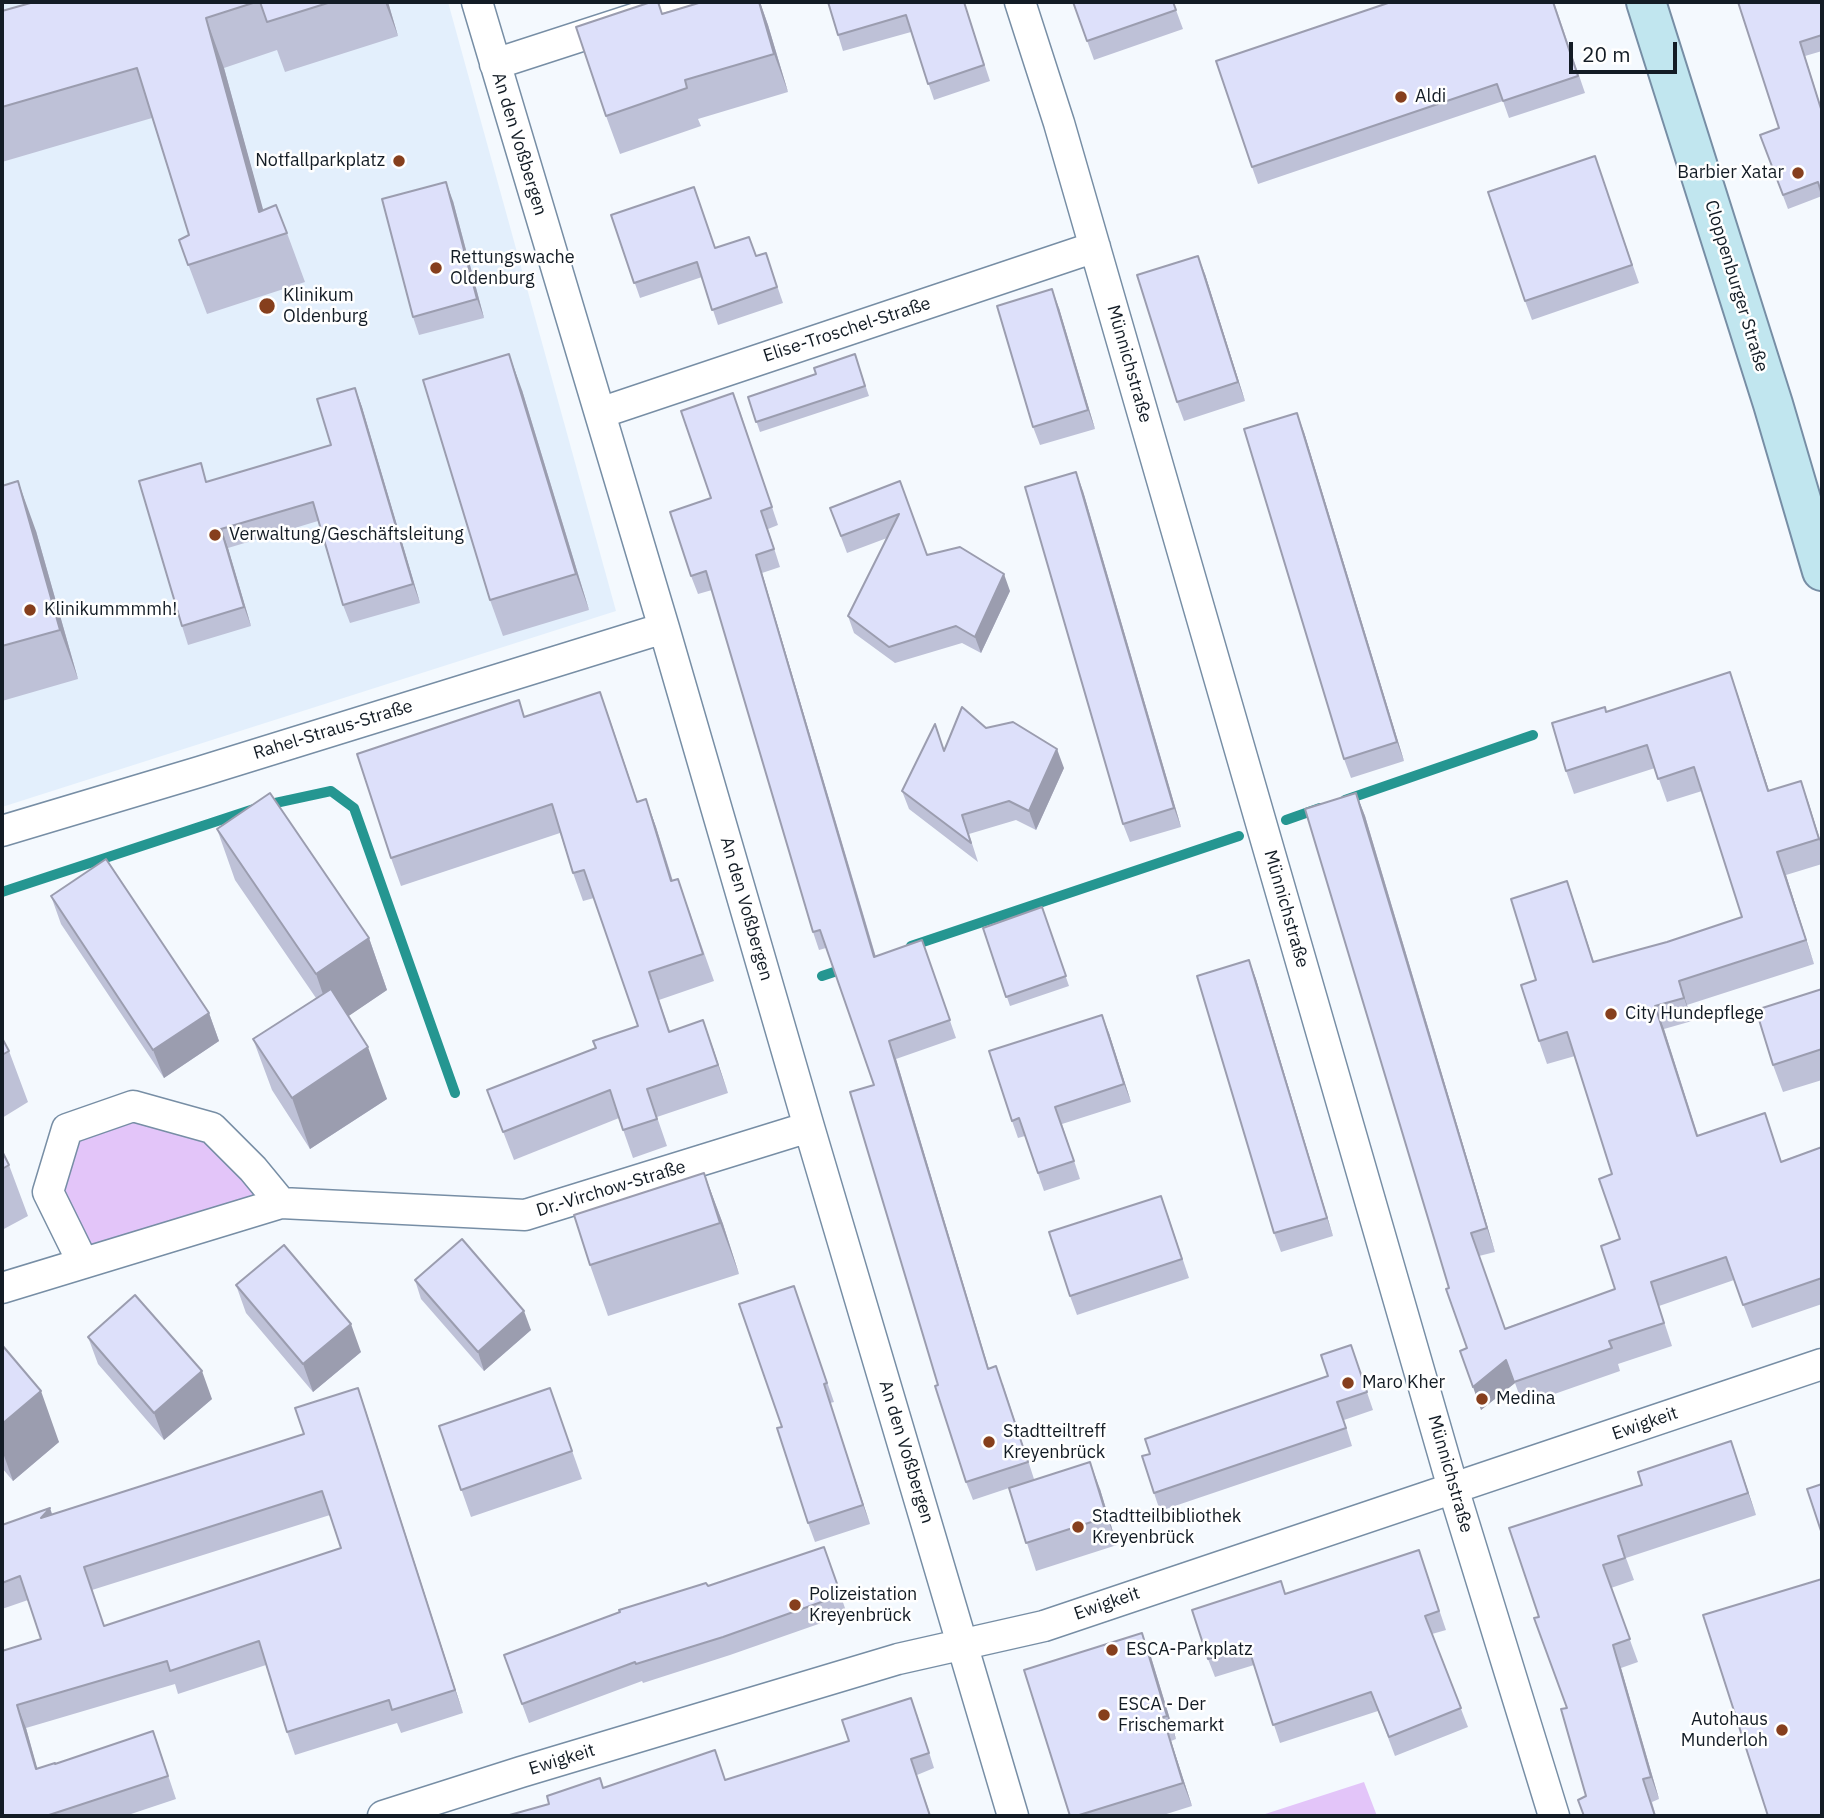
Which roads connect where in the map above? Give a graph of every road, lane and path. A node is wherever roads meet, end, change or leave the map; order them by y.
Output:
1 (477, 2) edge
2 (686, 2) edge
3 (1020, 2) edge
4 (1646, 2) edge
5 (495, 64) junction
6 (1095, 247) junction
7 (600, 412) junction
8 (1822, 571) edge
9 (664, 628) junction
10 (2, 831) edge
11 (809, 1127) junction
12 (281, 1203) junction
13 (83, 1263) junction
14 (2, 1288) edge
15 (1822, 1364) edge
16 (1454, 1488) junction
17 (963, 1643) junction
18 (383, 1816) edge
19 (1013, 1816) edge
20 (1554, 1816) edge

1 - 5 street, An den Voßbergen
2 - 5 street
3 - 6 street, Münnichstraße
4 - 8 main road, Cloppenburger Straße
5 - 7 street, An den Voßbergen
6 - 7 street, Elise-Troschel-Straße
6 - 16 street, Münnichstraße
7 - 9 street, An den Voßbergen
9 - 10 street, Rahel-Straus-Straße
9 - 11 street, An den Voßbergen
11 - 12 street, Dr.-Virchow-Straße
11 - 17 street, An den Voßbergen
12 - 13 street, Dr.-Virchow-Straße
12 - 13 street
13 - 14 street, Dr.-Virchow-Straße
15 - 16 street, Ewigkeit
16 - 17 street, Ewigkeit
16 - 20 street, Münnichstraße
17 - 18 street, Ewigkeit
17 - 19 street, An den Voßbergen

